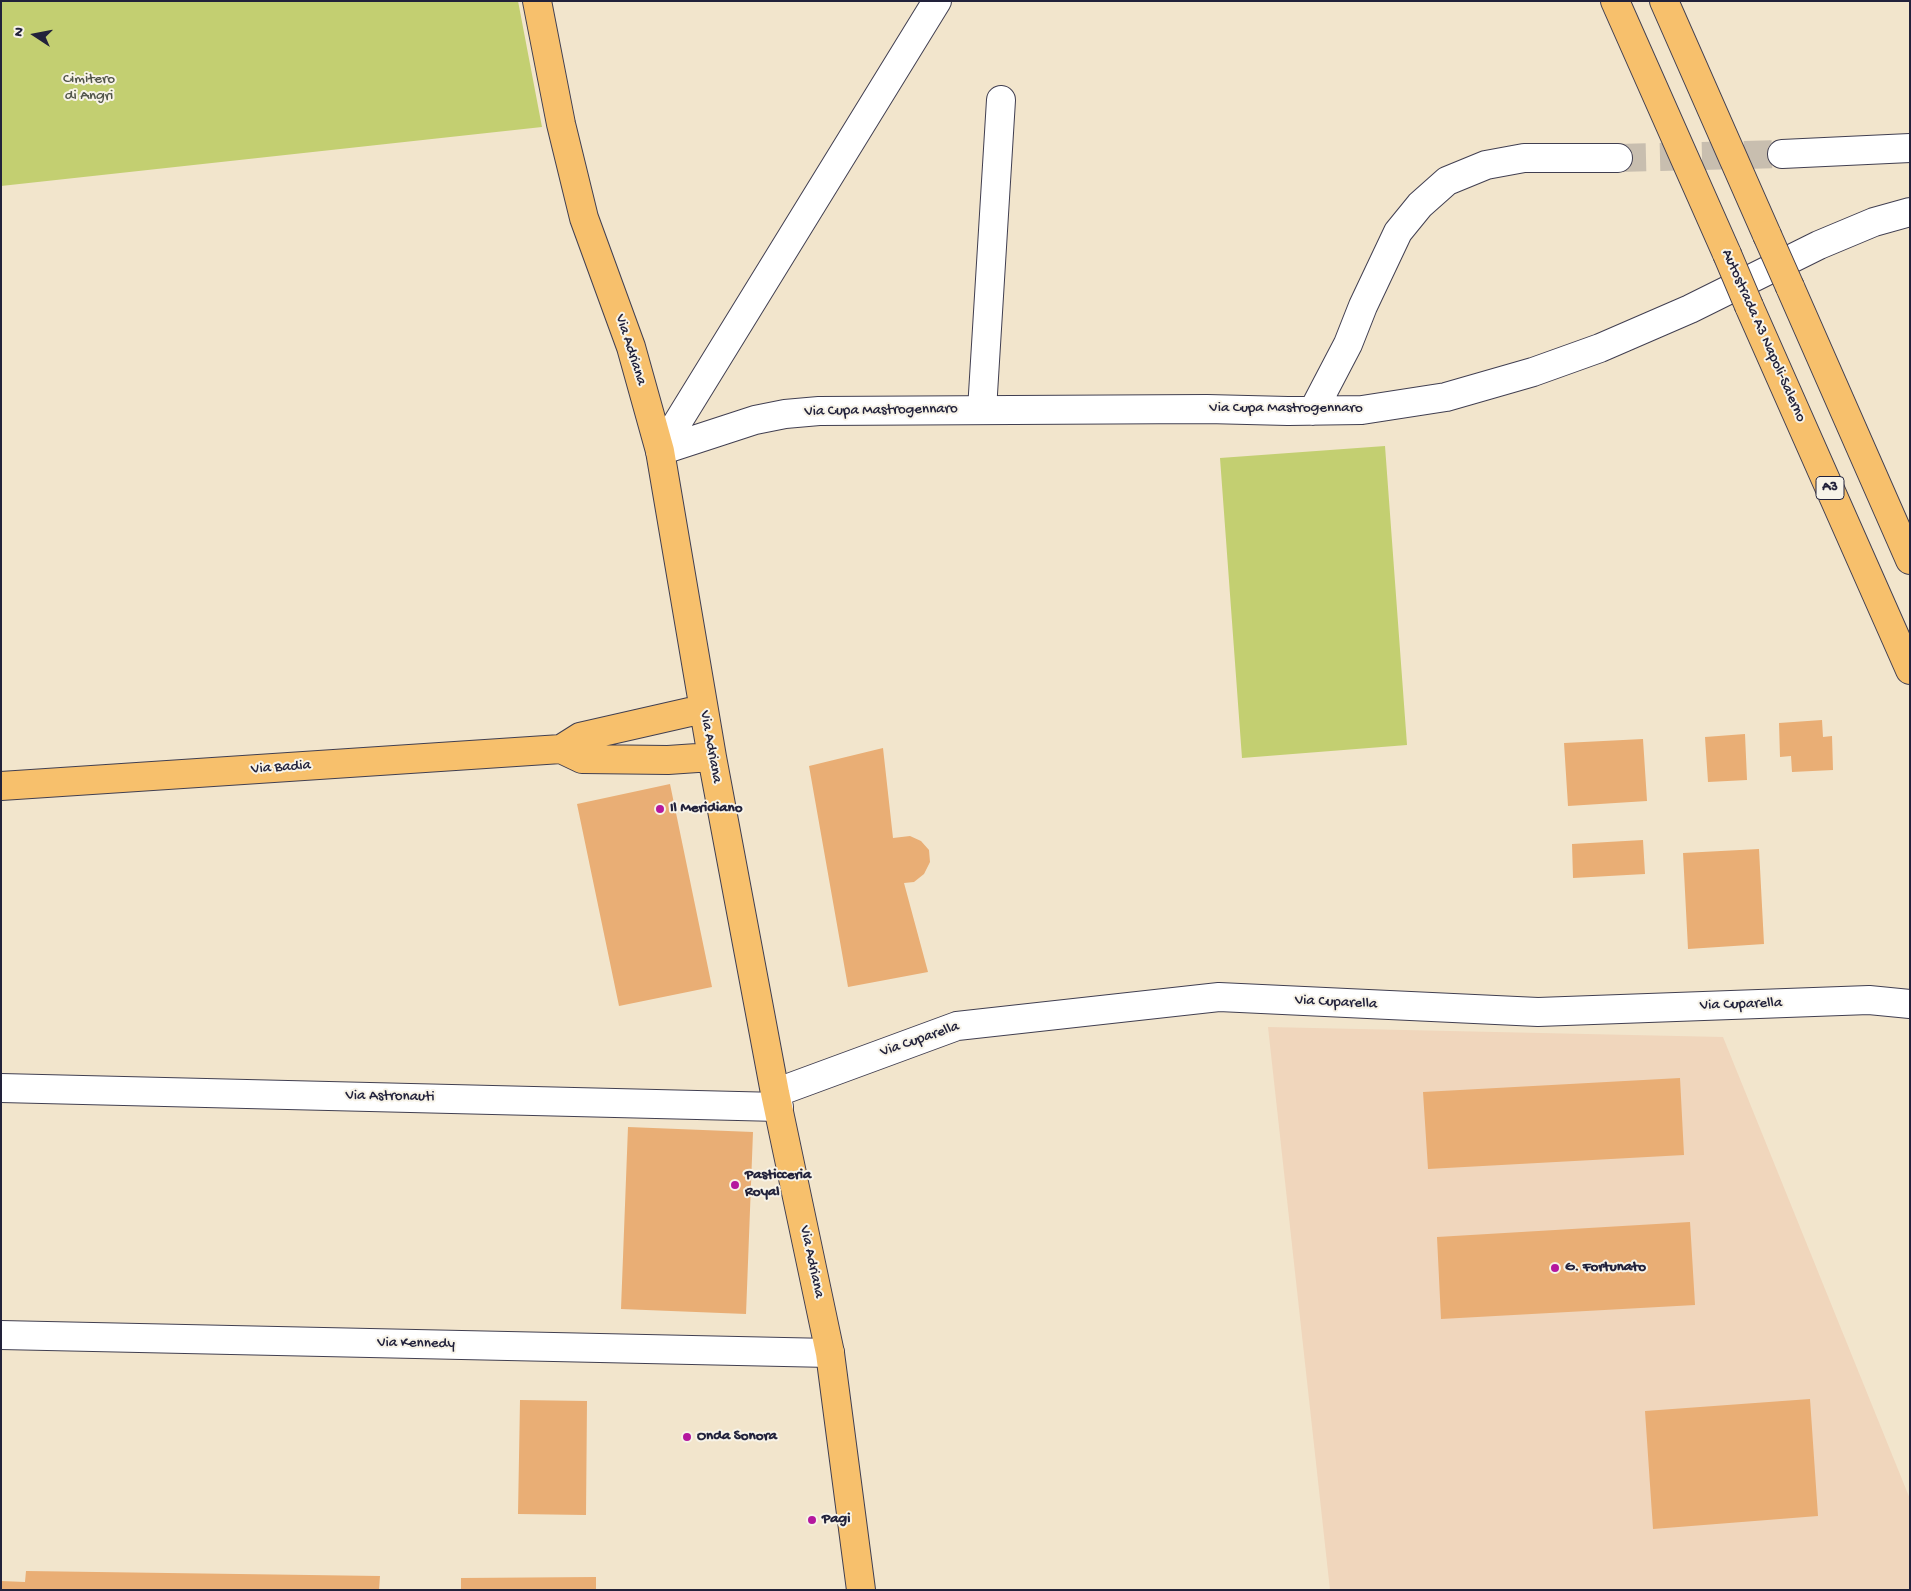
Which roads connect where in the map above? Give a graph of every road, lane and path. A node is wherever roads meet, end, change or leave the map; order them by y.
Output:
1 (537, 1) edge
2 (937, 1) edge
3 (1615, 1) edge
4 (1664, 1) edge
5 (1001, 100) dead end
6 (1910, 148) edge
7 (1782, 154) tunnel mouth
8 (1618, 158) tunnel mouth
9 (1910, 212) edge
10 (982, 410) junction
11 (1313, 411) junction
12 (660, 452) junction
13 (1910, 560) edge
14 (1910, 670) edge
15 (703, 709) junction
16 (561, 749) junction
17 (712, 757) junction
18 (1, 786) edge
19 (1910, 1004) edge
20 (1, 1088) edge
21 (777, 1100) junction
22 (1, 1334) edge
23 (830, 1353) junction
24 (861, 1590) edge

1 - 12 main road, Via Adriana
2 - 12 street
3 - 14 main road, Autostrada A3 Napoli-Salerno / A3, bridge
4 - 13 main road, bridge
5 - 10 street
6 - 7 street
8 - 11 street
9 - 11 street, Via Cupa Mastrogennaro
10 - 11 street, Via Cupa Mastrogennaro
10 - 12 street, Via Cupa Mastrogennaro
12 - 15 main road, Via Adriana
15 - 16 main road, Via Badia
15 - 17 main road, Via Adriana
16 - 17 main road, Via Badia
16 - 18 main road, Via Badia
17 - 21 main road, Via Adriana
19 - 21 street, Via Cuparella
20 - 21 street, Via Astronauti
21 - 23 main road, Via Adriana
22 - 23 street, Via Kennedy
23 - 24 main road, Via Adriana

